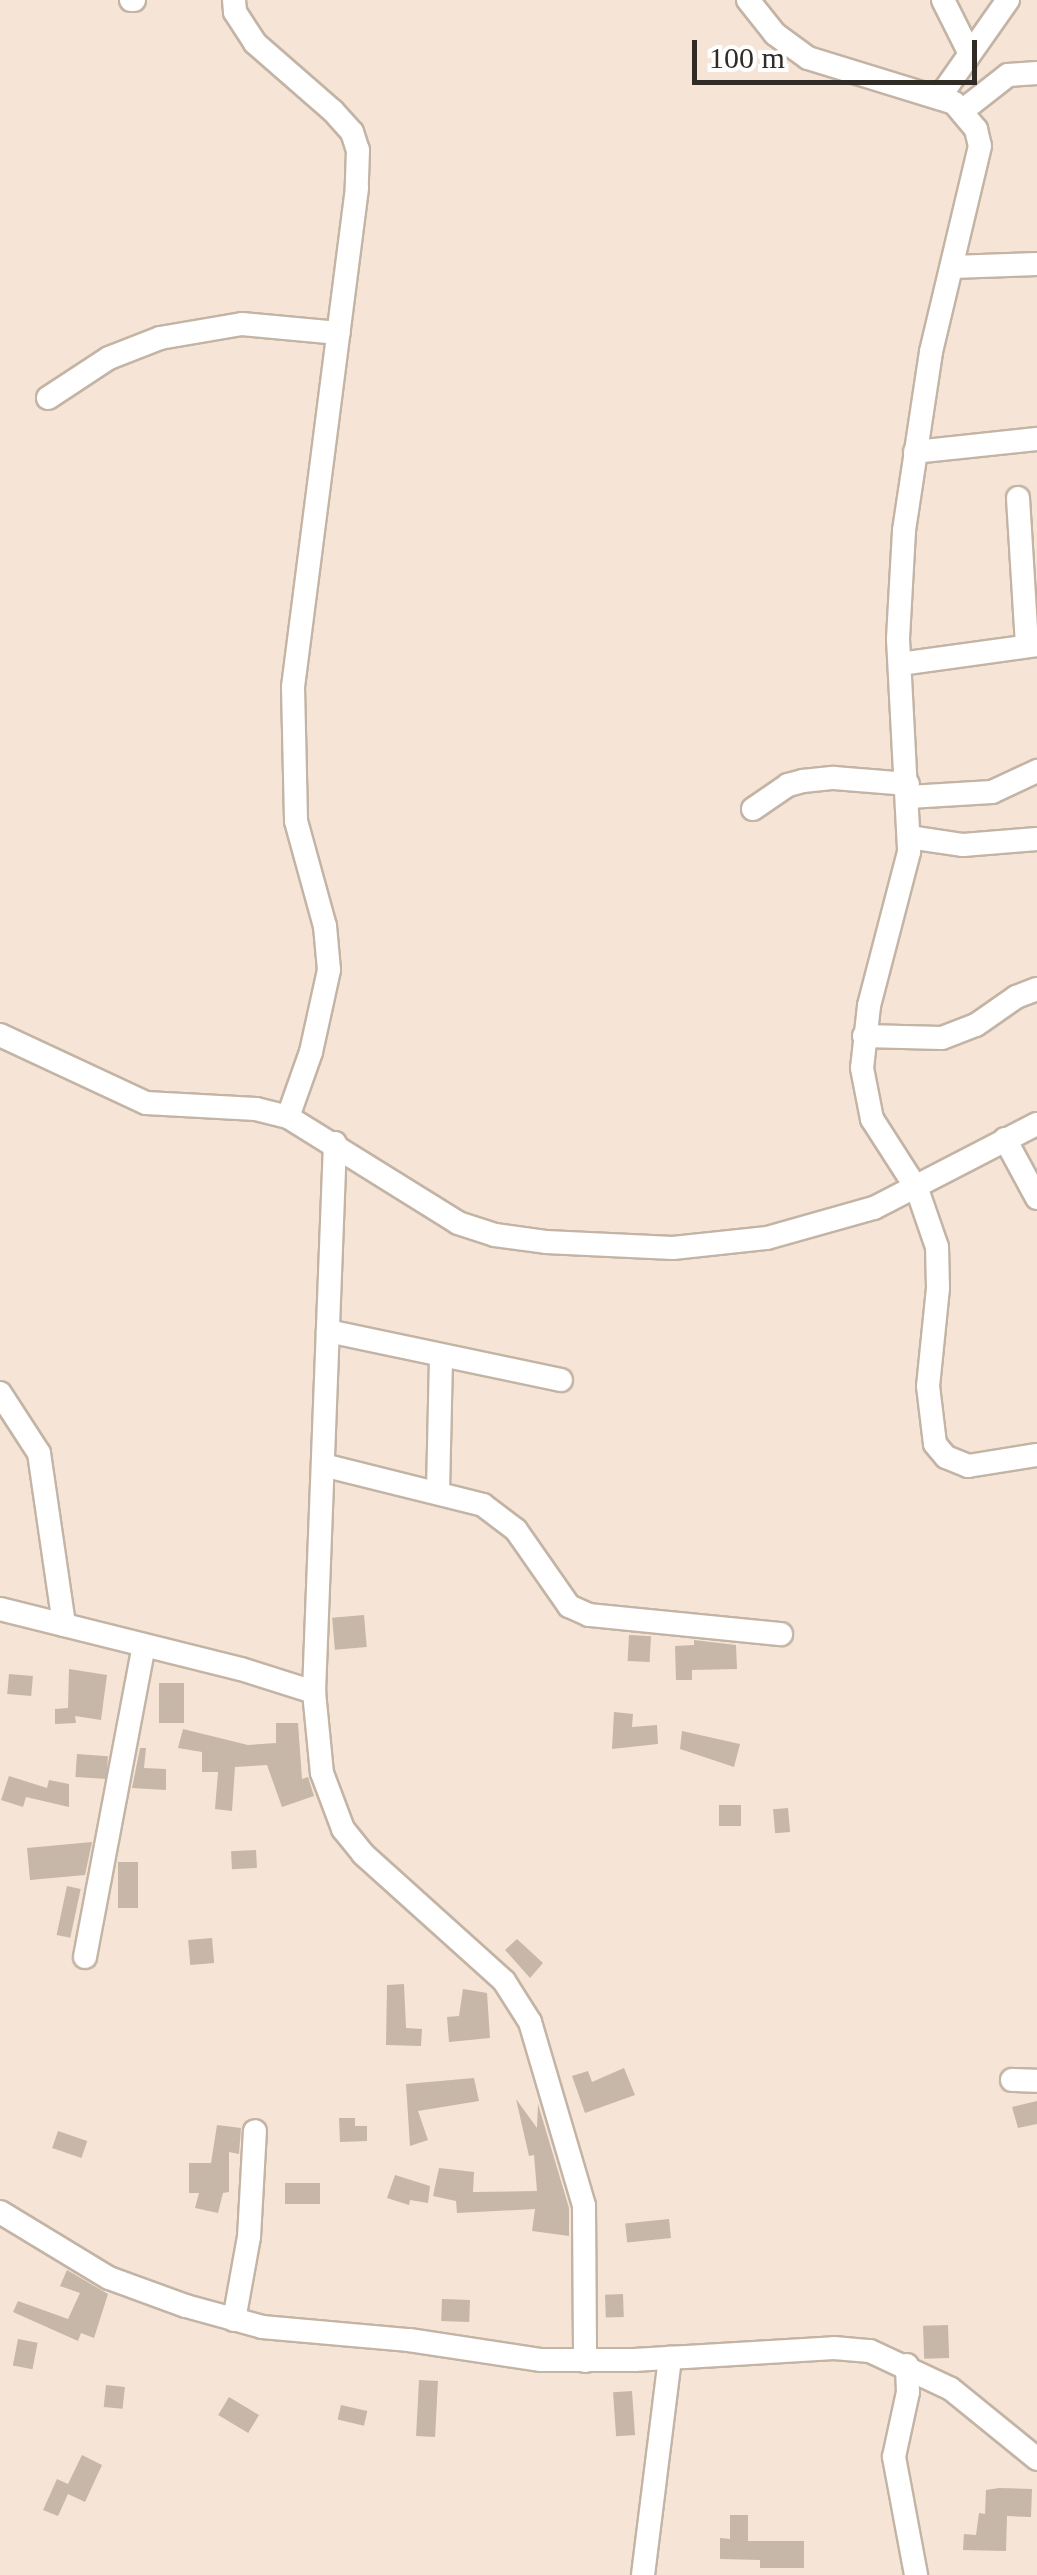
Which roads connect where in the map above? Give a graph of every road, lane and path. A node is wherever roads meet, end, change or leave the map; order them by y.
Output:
1 (234, 0) edge
2 (748, 0) edge
3 (943, 0) edge
4 (1008, 0) edge
5 (970, 54) junction
6 (1037, 73) edge
7 (939, 98) junction
8 (962, 111) junction
9 (1037, 264) edge
10 (952, 267) junction
11 (339, 333) junction
12 (48, 398) dead end
13 (1037, 439) edge
14 (915, 452) junction
15 (1018, 498) dead end
16 (1032, 645) edge
17 (900, 664) junction
18 (1037, 770) edge
19 (908, 790) junction
20 (754, 810) dead end
21 (910, 837) junction
22 (1037, 839) edge
23 (1037, 989) edge
24 (0, 1035) edge
25 (864, 1036) junction
26 (288, 1117) junction
27 (1037, 1124) edge
28 (1005, 1138) junction
29 (335, 1144) junction
30 (917, 1188) junction
31 (1037, 1198) edge
32 (328, 1331) junction
33 (441, 1357) junction
34 (560, 1380) dead end
35 (0, 1393) edge
36 (1037, 1456) edge
37 (322, 1465) junction
38 (438, 1491) junction
39 (0, 1610) edge
40 (64, 1625) junction
41 (781, 1634) dead end
42 (144, 1646) junction
43 (314, 1692) junction
44 (86, 1956) dead end
45 (1012, 2080) dead end
46 (1037, 2081) edge
47 (255, 2130) dead end
48 (0, 2212) edge
49 (234, 2320) junction
50 (670, 2358) junction
51 (586, 2362) junction
52 (908, 2365) junction
53 (1037, 2459) edge
54 (642, 2575) edge
55 (916, 2575) edge

1 - 11 street
2 - 7 street
3 - 5 street
4 - 5 street
5 - 7 street
6 - 8 street
7 - 8 street
8 - 10 street
9 - 10 street
10 - 14 street
11 - 12 street
11 - 26 street
13 - 14 street
14 - 17 street
15 - 16 street
16 - 17 street
17 - 19 street
18 - 19 street
19 - 20 street
19 - 21 street
21 - 22 street
21 - 25 street
23 - 25 street
24 - 26 street
25 - 30 street
26 - 29 street
27 - 28 street
28 - 30 street
28 - 31 street
29 - 30 street
29 - 32 street
30 - 36 street
32 - 33 street
32 - 37 street
33 - 34 street
33 - 38 street
35 - 40 street
37 - 38 street
37 - 43 street
38 - 41 street
39 - 40 street
40 - 42 street
42 - 43 street
42 - 44 street
43 - 51 street
45 - 46 street
47 - 49 street
48 - 49 street
49 - 51 street
50 - 51 street
50 - 52 street
50 - 54 street
52 - 53 street
52 - 55 street

